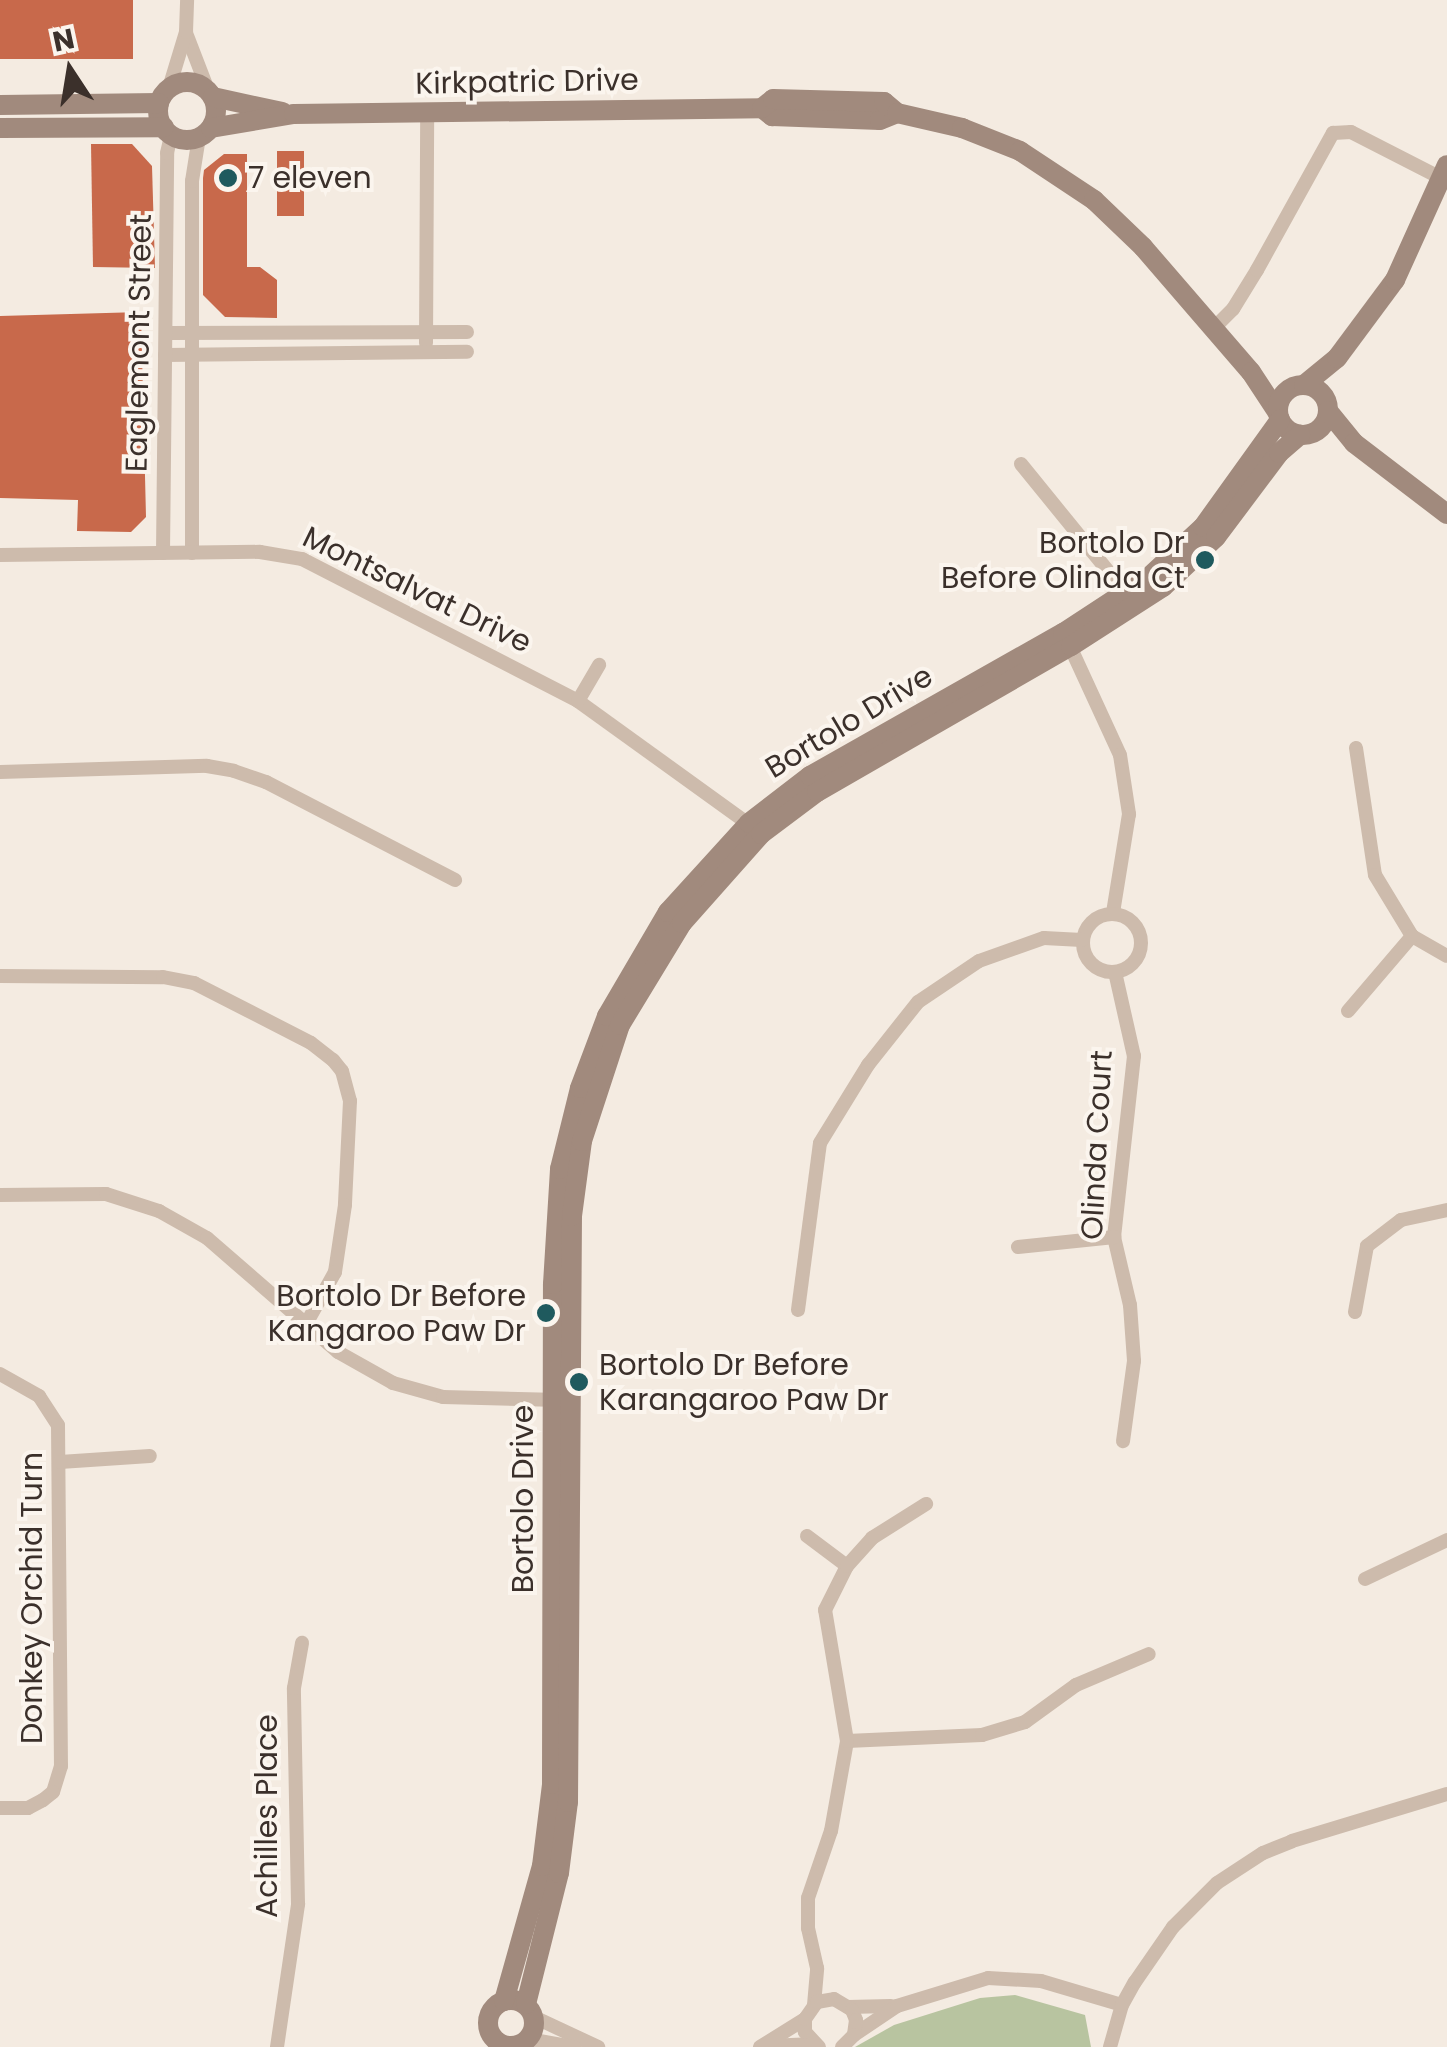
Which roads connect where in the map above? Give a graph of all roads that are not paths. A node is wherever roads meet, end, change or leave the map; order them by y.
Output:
1 (187, 0) edge
2 (186, 32) junction
3 (211, 94) junction
4 (164, 96) junction
5 (0, 104) edge
6 (294, 114) junction
7 (428, 114) junction
8 (0, 128) edge
9 (168, 131) junction
10 (205, 132) junction
11 (1444, 171) edge
12 (1212, 330) junction
13 (193, 332) junction
14 (468, 332) dead end
15 (167, 333) junction
16 (426, 334) junction
17 (426, 352) junction
18 (468, 352) dead end
19 (165, 354) junction
20 (192, 354) junction
21 (1337, 358) junction
22 (1251, 372) junction
23 (1301, 385) junction
24 (1328, 407) junction
25 (1279, 416) junction
26 (1307, 434) junction
27 (1354, 443) junction
28 (1022, 464) dead end
29 (1447, 514) edge
30 (163, 553) junction
31 (192, 553) junction
32 (0, 555) edge
33 (1131, 599) junction
34 (1067, 640) junction
35 (599, 666) dead end
36 (578, 700) junction
37 (1356, 748) dead end
38 (0, 772) edge
39 (755, 828) junction
40 (455, 880) dead end
41 (1113, 913) junction
42 (1412, 936) junction
43 (1082, 940) junction
44 (1447, 956) edge
45 (1115, 972) junction
46 (0, 976) edge
47 (1348, 1011) dead end
48 (0, 1195) edge
49 (1447, 1210) edge
50 (1114, 1237) junction
51 (1018, 1247) dead end
52 (798, 1310) dead end
53 (1355, 1312) dead end
54 (306, 1324) junction
55 (0, 1374) edge
56 (562, 1400) junction
57 (1124, 1440) dead end
58 (150, 1456) dead end
59 (60, 1462) junction
60 (926, 1504) dead end
61 (807, 1536) dead end
62 (1447, 1540) edge
63 (847, 1566) junction
64 (1365, 1580) dead end
65 (302, 1643) dead end
66 (1149, 1654) dead end
67 (848, 1742) junction
68 (1447, 1794) edge
69 (0, 1808) edge
70 (817, 1968) junction
71 (504, 2001) junction
72 (845, 2004) junction
73 (1122, 2005) junction
74 (897, 2006) junction
75 (530, 2011) junction
76 (809, 2012) junction
77 (854, 2035) junction
78 (490, 2041) edge
79 (519, 2044) edge
80 (816, 2045) edge
81 (277, 2047) edge
82 (574, 2047) edge
83 (598, 2047) edge
84 (761, 2047) edge
85 (842, 2047) edge
86 (1110, 2047) edge

1 - 2 street
2 - 3 street
2 - 4 street
3 - 4 street
3 - 6 street, Kirkpatric Drive
3 - 10 street
4 - 5 street
4 - 9 street
6 - 7 street, Kirkpatric Drive
6 - 10 street, Kirkpatric Drive
7 - 12 street, Kirkpatric Drive
7 - 16 street
8 - 9 street
9 - 10 street
9 - 15 street, Eaglemont Street
10 - 13 street, Eaglemont Street
11 - 12 street
11 - 21 street
12 - 22 street, Kirkpatric Drive
13 - 15 street
13 - 16 street
13 - 20 street, Eaglemont Street
14 - 16 street
15 - 19 street, Eaglemont Street
16 - 17 street
17 - 18 street
17 - 20 street
19 - 20 street
19 - 30 street, Eaglemont Street
20 - 31 street, Eaglemont Street
21 - 23 street
21 - 24 street
22 - 23 street
22 - 25 street, Kirkpatric Drive
23 - 24 street
23 - 25 street
24 - 26 street
24 - 27 street
25 - 26 street
25 - 33 street, Bortolo Drive
26 - 27 street
26 - 33 street, Bortolo Drive
27 - 29 street
28 - 33 street
30 - 31 street, Montsalvat Drive
30 - 32 street, Montsalvat Drive
31 - 36 street, Montsalvat Drive
33 - 34 street, Bortolo Drive
34 - 39 street, Bortolo Drive
34 - 41 street
35 - 36 street
36 - 39 street, Montsalvat Drive
37 - 42 street
38 - 40 street
39 - 56 street, Bortolo Drive
41 - 43 street
41 - 45 street
42 - 44 street
42 - 47 street
43 - 45 street
43 - 52 street
45 - 50 street, Olinda Court
46 - 54 street
48 - 54 street
49 - 53 street
50 - 51 street
50 - 57 street, Olinda Court
54 - 56 street
55 - 59 street, Donkey Orchid Turn
56 - 71 street, Bortolo Drive
56 - 75 street, Bortolo Drive
58 - 59 street
59 - 69 street, Donkey Orchid Turn
60 - 63 street
61 - 63 street
62 - 64 street
63 - 67 street
65 - 81 street, Achilles Place
66 - 67 street
67 - 70 street
68 - 73 street
70 - 72 street
70 - 76 street
71 - 75 street
71 - 78 street, Bortolo Drive
72 - 74 street
72 - 76 street
72 - 77 street
73 - 74 street
73 - 86 street
74 - 77 street
75 - 79 street, Bortolo Drive
75 - 83 street
76 - 80 street
76 - 84 street
77 - 85 street
78 - 79 street
79 - 82 street
80 - 84 street

